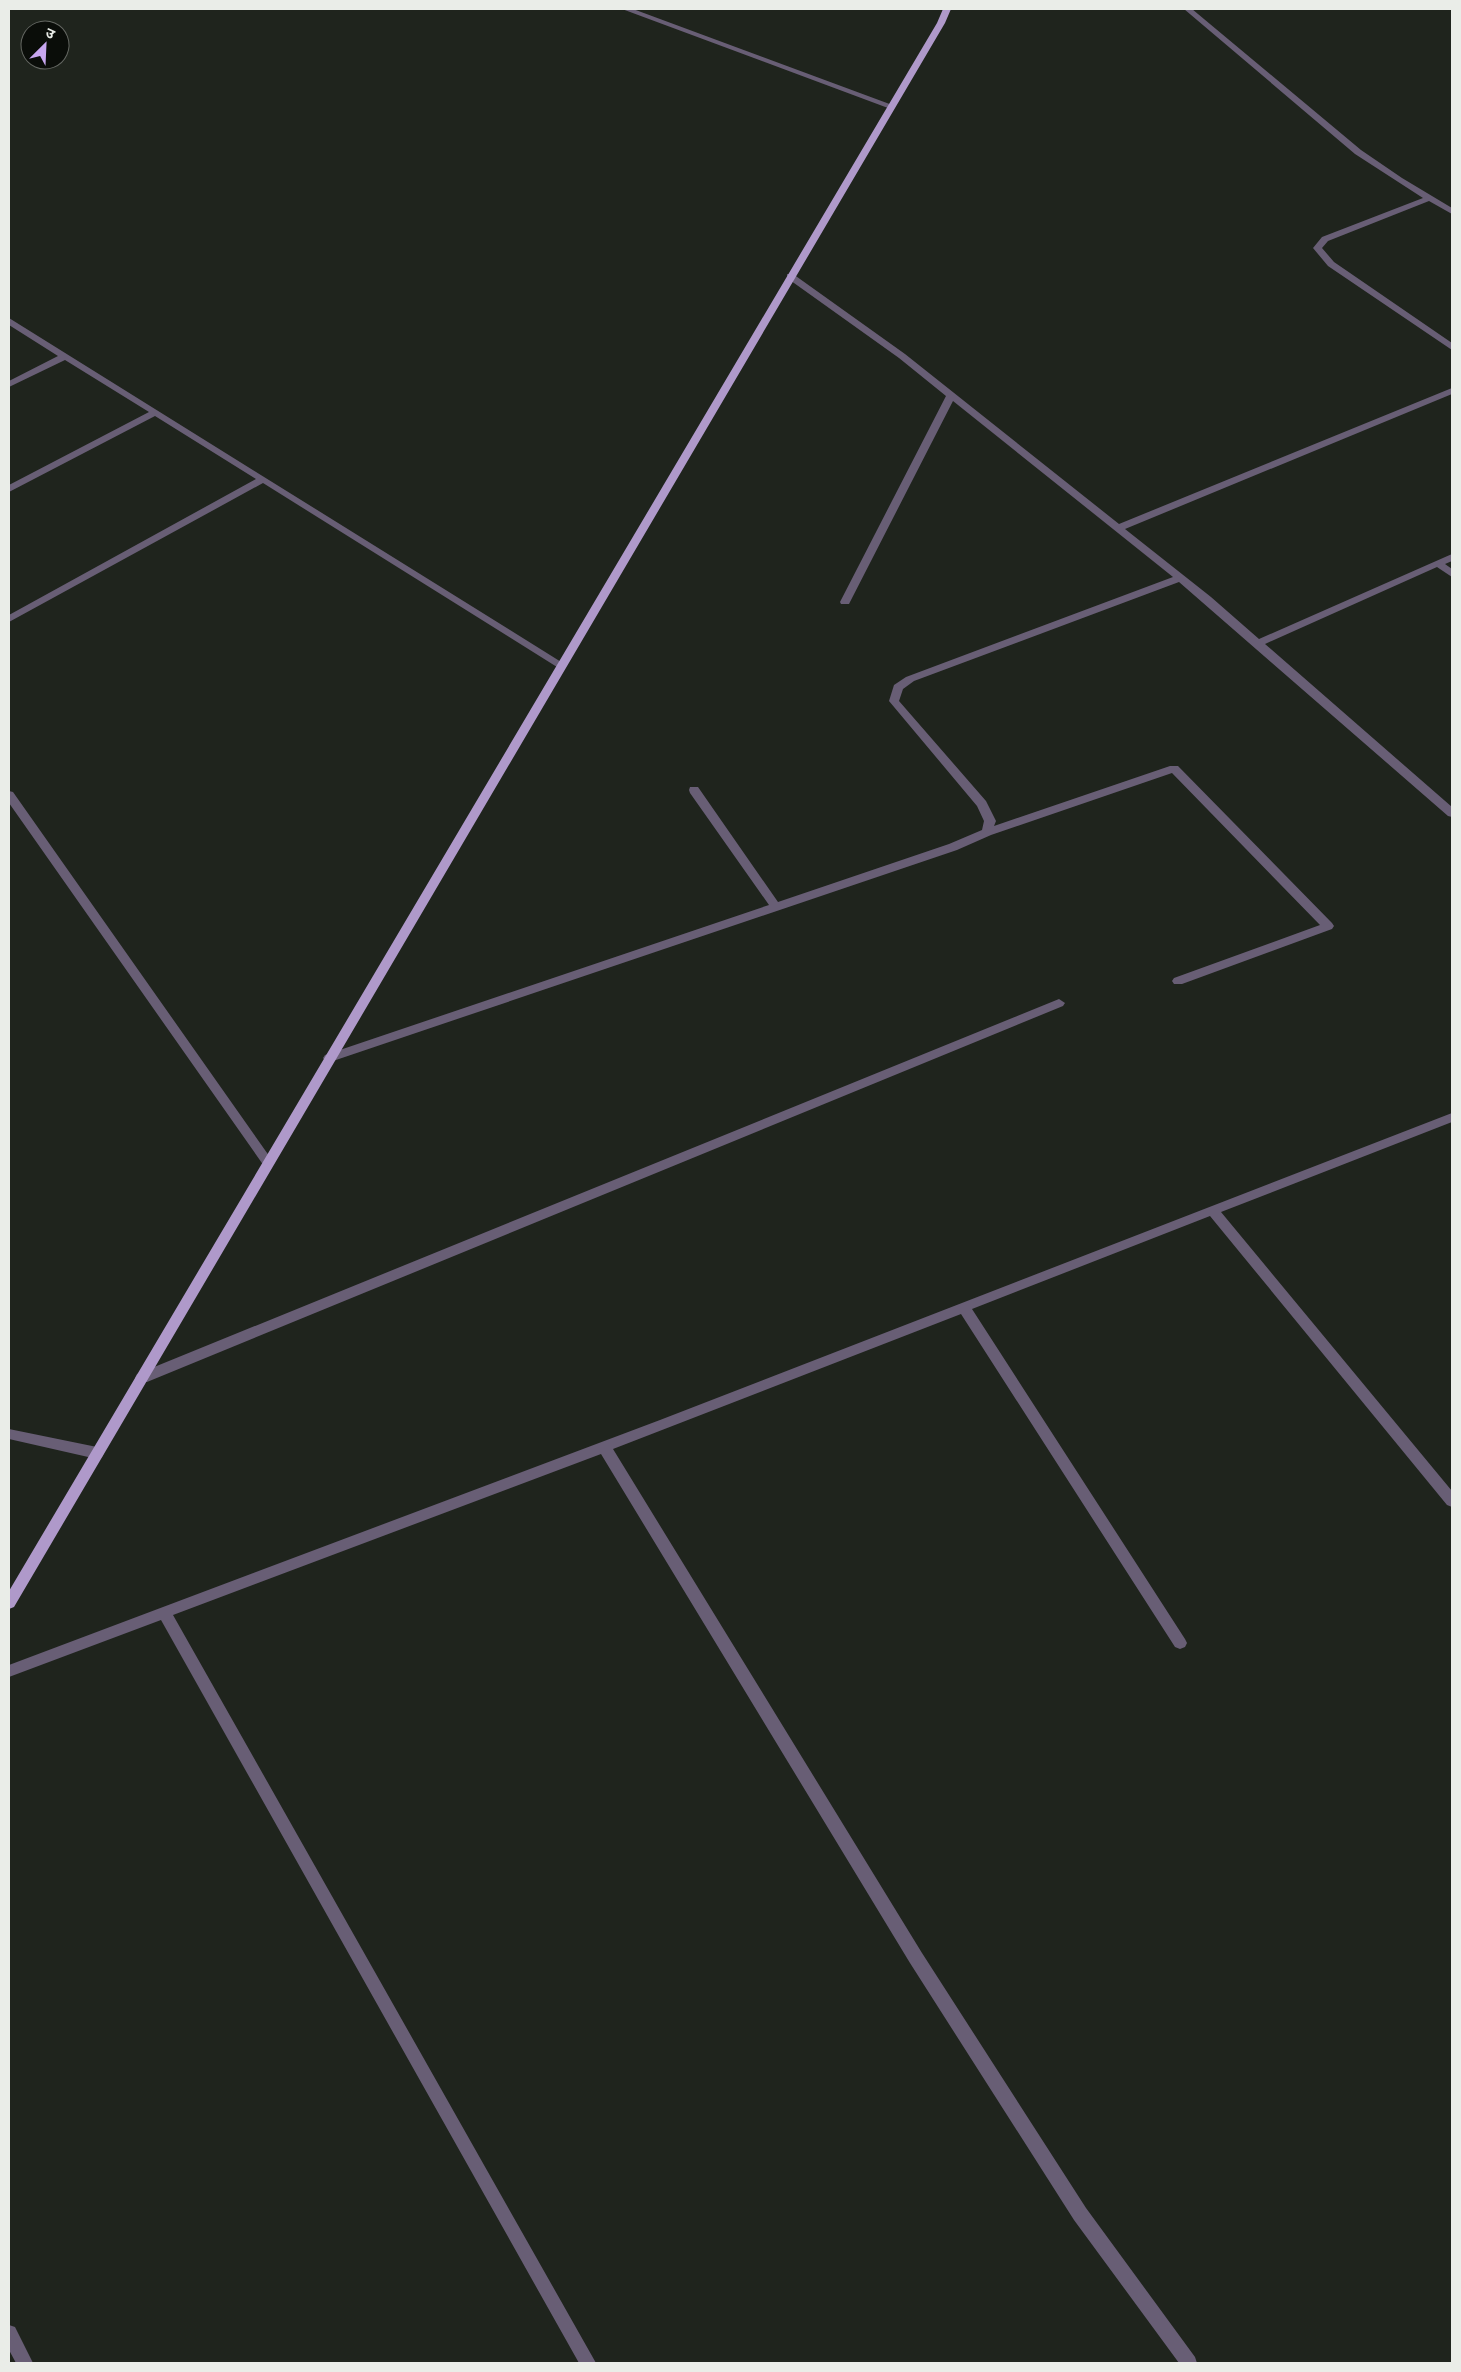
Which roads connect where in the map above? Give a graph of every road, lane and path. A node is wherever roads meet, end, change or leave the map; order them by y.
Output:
1 (626, 9) edge
2 (947, 9) edge
3 (1188, 9) edge
4 (891, 106) junction
5 (1430, 198) junction
6 (1452, 212) edge
7 (790, 276) junction
8 (9, 321) edge
9 (1452, 347) edge
10 (65, 356) junction
11 (9, 384) edge
12 (1452, 391) edge
13 (951, 395) junction
14 (156, 412) junction
15 (263, 479) junction
16 (9, 489) edge
17 (1118, 528) junction
18 (1452, 557) edge
19 (1438, 564) junction
20 (1452, 574) edge
21 (1181, 578) junction
22 (845, 602) dead end
23 (9, 619) edge
24 (1258, 643) junction
25 (561, 665) junction
26 (694, 790) dead end
27 (9, 795) edge
28 (1452, 813) edge
29 (987, 832) junction
30 (776, 907) junction
31 (1178, 981) dead end
32 (1059, 1003) dead end
33 (329, 1058) junction
34 (1452, 1117) edge
35 (268, 1163) junction
36 (1212, 1210) junction
37 (964, 1307) junction
38 (142, 1378) junction
39 (9, 1434) edge
40 (604, 1447) junction
41 (98, 1453) junction
42 (1452, 1501) edge
43 (9, 1603) edge
44 (164, 1613) junction
45 (1180, 1643) dead end
46 (9, 1671) edge
47 (9, 2333) edge
48 (26, 2363) edge
49 (588, 2363) edge
50 (1189, 2363) edge

1 - 4 street
2 - 4 main road
3 - 5 street
4 - 7 main road
5 - 6 street
5 - 9 street
7 - 13 street
7 - 25 main road
8 - 10 street
10 - 11 street
10 - 14 street
12 - 17 street
13 - 17 street
13 - 22 street
14 - 15 street
14 - 16 street
15 - 23 street
15 - 25 street
17 - 21 street
18 - 19 street
19 - 20 street
19 - 24 street
21 - 24 street
21 - 29 street
24 - 28 street
25 - 33 main road
26 - 30 street
27 - 35 street
29 - 30 street
29 - 31 street
30 - 33 street
32 - 38 street
33 - 35 main road
34 - 36 street
35 - 38 main road
36 - 37 street
36 - 42 street
37 - 40 street
37 - 45 street
38 - 41 main road
39 - 41 street
40 - 44 street
40 - 50 street
41 - 43 main road
44 - 46 street
44 - 49 street
47 - 48 street

